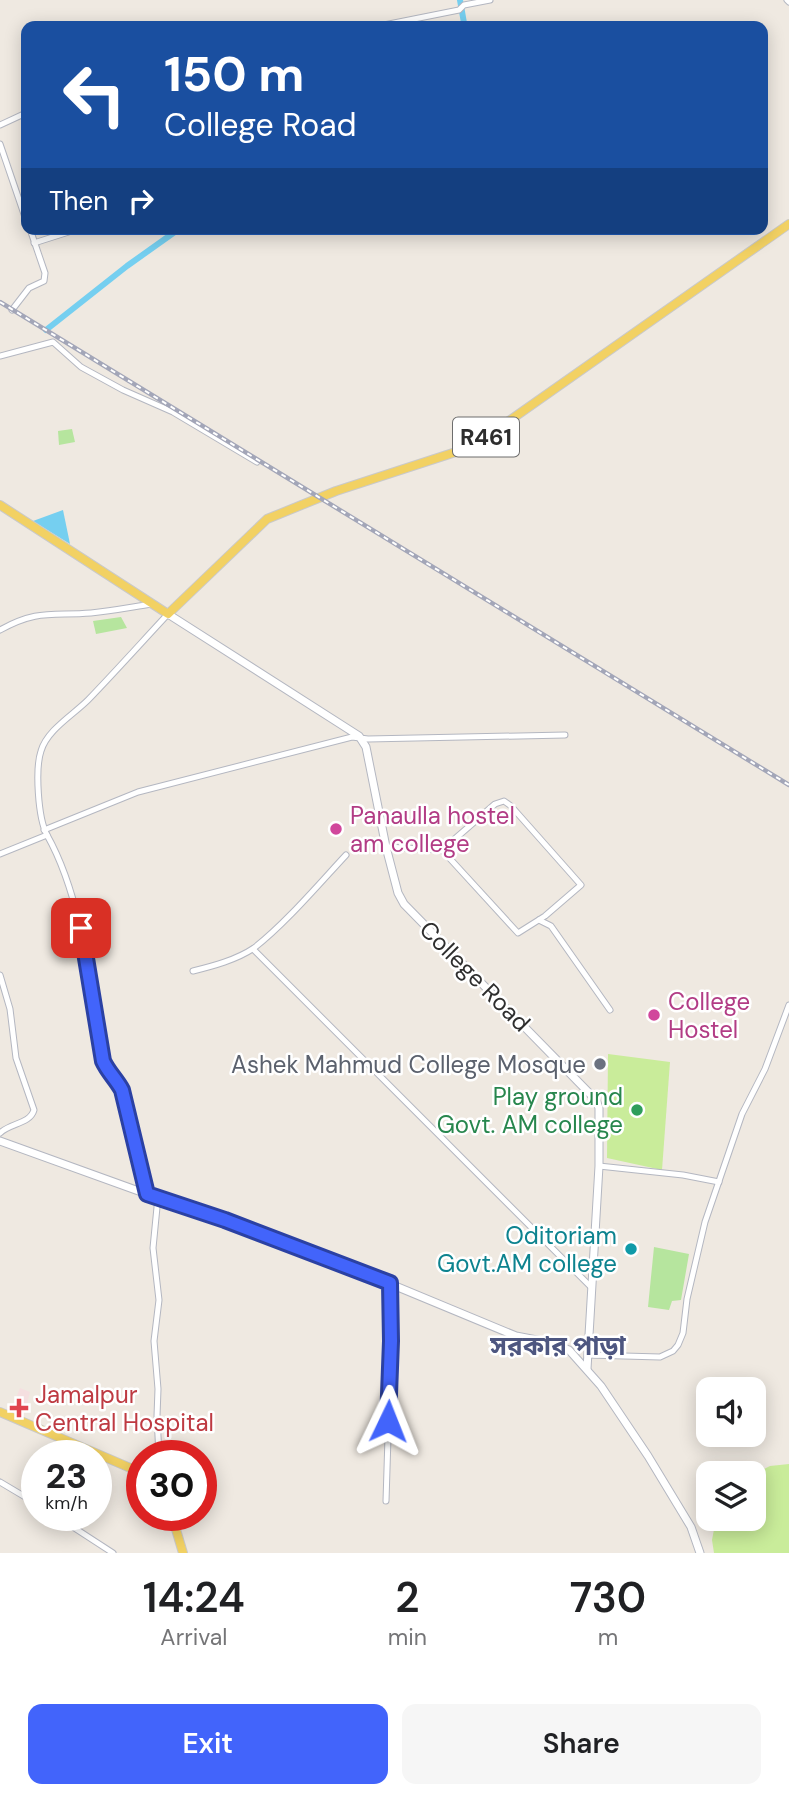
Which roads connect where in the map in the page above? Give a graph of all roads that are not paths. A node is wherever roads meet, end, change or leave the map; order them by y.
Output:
1 (490, 0) edge
2 (402, 21) edge
3 (21, 115) edge
4 (0, 125) edge
5 (0, 144) edge
6 (21, 205) edge
7 (789, 224) edge
8 (32, 235) edge
9 (59, 235) edge
10 (34, 243) junction
11 (12, 310) dead end
12 (0, 356) edge
13 (257, 462) dead end
14 (0, 505) edge
15 (152, 604) junction
16 (168, 614) junction
17 (0, 629) edge
18 (565, 735) dead end
19 (359, 736) junction
20 (45, 833) junction
21 (386, 847) junction
22 (442, 850) junction
23 (0, 855) edge
24 (346, 855) dead end
25 (550, 912) junction
26 (539, 920) junction
27 (551, 926) junction
28 (253, 949) junction
29 (192, 971) dead end
30 (0, 975) edge
31 (789, 1005) edge
32 (610, 1010) dead end
33 (0, 1133) edge
34 (0, 1141) edge
35 (599, 1166) junction
36 (719, 1182) junction
37 (147, 1194) junction
38 (158, 1197) junction
39 (390, 1283) junction
40 (593, 1289) junction
41 (588, 1355) junction
42 (587, 1370) junction
43 (0, 1412) edge
44 (158, 1440) edge
45 (126, 1466) edge
46 (0, 1482) edge
47 (21, 1494) edge
48 (386, 1501) dead end
49 (79, 1531) edge
50 (177, 1531) edge
51 (113, 1553) edge
52 (183, 1553) edge
53 (701, 1553) edge

1 - 2 street
3 - 4 street
5 - 6 street
7 - 16 main road, R461
8 - 10 street
9 - 10 street
10 - 11 street
12 - 13 street
14 - 15 main road
15 - 16 main road
15 - 17 street
16 - 19 main road
16 - 20 street
18 - 19 street
19 - 20 street
19 - 21 main road
20 - 23 street
20 - 37 street
21 - 22 street
21 - 35 main road, College Road
22 - 25 street
22 - 26 street
24 - 28 street
25 - 26 street
25 - 27 street
26 - 27 street
27 - 32 street
28 - 29 street
28 - 40 street
30 - 33 street
31 - 36 street
34 - 37 main road
35 - 36 street
35 - 40 main road, College Road
36 - 41 street
37 - 38 main road
38 - 39 main road
38 - 44 street
39 - 42 main road
39 - 48 street
40 - 41 main road, College Road
41 - 42 main road, College Road
42 - 53 main road
43 - 45 main road
46 - 47 street
49 - 51 street
50 - 52 main road

